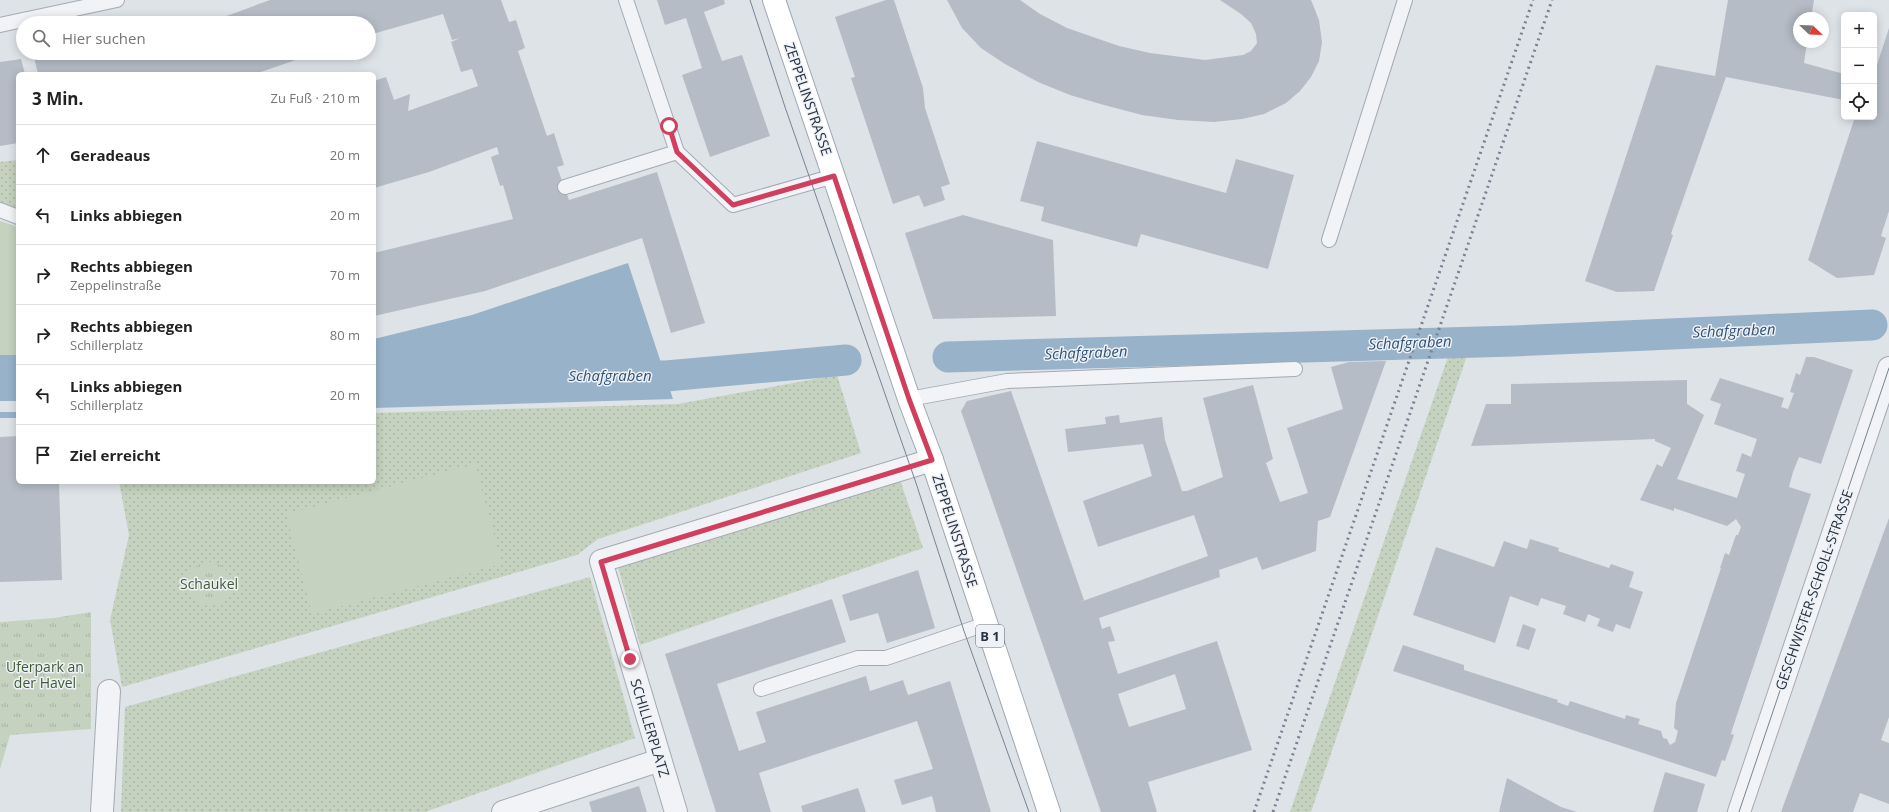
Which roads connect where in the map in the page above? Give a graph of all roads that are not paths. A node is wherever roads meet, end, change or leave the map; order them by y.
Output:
1 (117, 0) edge
2 (626, 0) edge
3 (774, 0) edge
4 (1405, 0) edge
5 (45, 16) edge
6 (16, 22) edge
7 (0, 26) edge
8 (677, 152) junction
9 (834, 176) junction
10 (565, 187) dead end
11 (0, 210) edge
12 (16, 216) edge
13 (1329, 240) dead end
14 (1296, 369) dead end
15 (1887, 379) edge
16 (909, 399) junction
17 (932, 460) junction
18 (986, 624) junction
19 (761, 689) dead end
20 (109, 692) dead end
21 (660, 760) junction
22 (102, 812) edge
23 (503, 812) edge
24 (676, 812) edge
25 (1049, 812) edge
26 (1739, 812) edge

1 - 5 lane
2 - 8 lane
3 - 9 main road, ZEPPELINSTRASSE / B 1
4 - 13 lane
6 - 7 lane
8 - 9 lane
8 - 10 lane
9 - 16 main road, ZEPPELINSTRASSE / B 1
11 - 12 lane
14 - 16 lane
15 - 26 street, GESCHWISTER-SCHOLL-STRASSE
16 - 17 main road, ZEPPELINSTRASSE / B 1
17 - 18 main road, ZEPPELINSTRASSE / B 1
17 - 21 street, SCHILLERPLATZ
18 - 19 lane
18 - 25 main road, ZEPPELINSTRASSE / B 1
20 - 22 street
21 - 23 street
21 - 24 street, SCHILLERPLATZ

